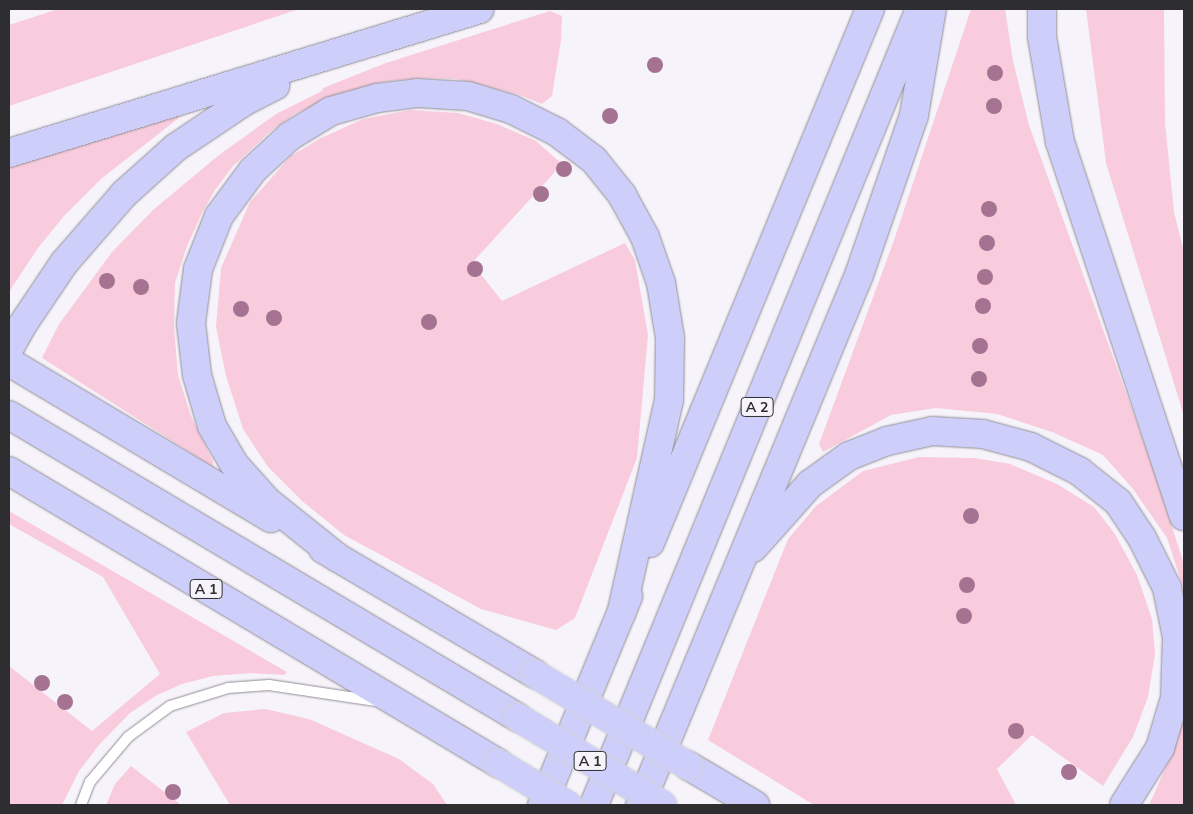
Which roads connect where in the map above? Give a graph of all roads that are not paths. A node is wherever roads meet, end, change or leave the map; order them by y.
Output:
1 (479, 9) edge
2 (870, 9) edge
3 (920, 9) edge
4 (932, 9) edge
5 (1042, 9) edge
6 (354, 49) junction
7 (9, 153) edge
8 (12, 359) edge
9 (9, 414) edge
10 (9, 472) edge
11 (1184, 516) edge
12 (338, 558) junction
13 (739, 564) junction
14 (621, 614) junction
15 (404, 705) junction
16 (80, 805) edge
17 (542, 805) edge
18 (568, 805) edge
19 (594, 805) edge
20 (640, 805) edge
21 (664, 805) edge
22 (755, 805) edge
23 (1124, 805) edge

1 - 6 highway
2 - 14 highway
3 - 19 highway, A 2
4 - 13 highway
5 - 11 highway
6 - 7 highway
6 - 8 highway
8 - 12 highway
9 - 21 highway, A 1, bridge
10 - 15 highway, A 1
12 - 14 highway
12 - 22 highway, bridge
13 - 20 highway
13 - 23 highway
14 - 17 highway
15 - 16 lane
15 - 18 highway, A 1, bridge

